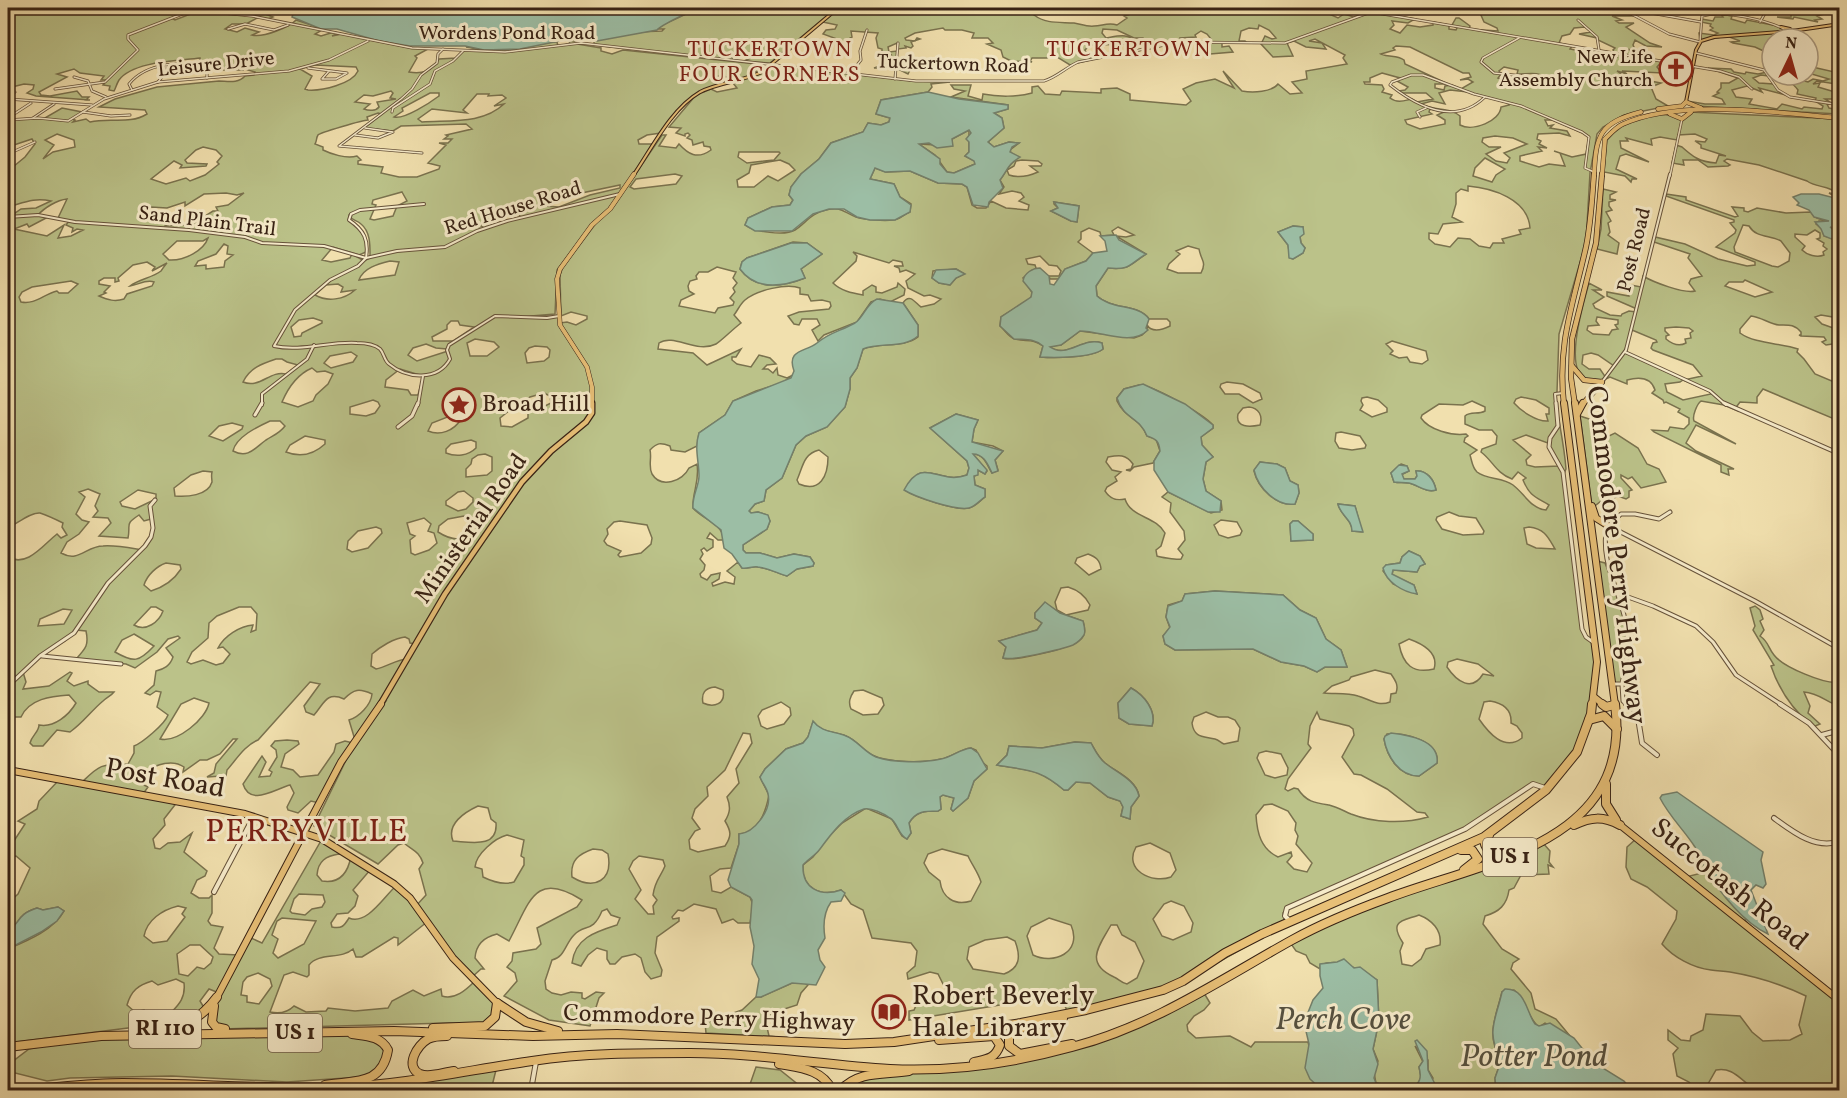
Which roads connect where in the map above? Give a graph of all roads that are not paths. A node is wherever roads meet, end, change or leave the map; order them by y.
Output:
1 (174, 8) edge
2 (838, 8) edge
3 (1365, 8) edge
4 (1621, 8) edge
5 (1689, 8) edge
6 (1768, 8) edge
7 (192, 10) junction
8 (1370, 12) junction
9 (1718, 14) junction
10 (1578, 20) dead end
11 (1701, 22) junction
12 (1760, 23) junction
13 (289, 24) junction
14 (1839, 24) edge
15 (1781, 27) edge
16 (1819, 27) edge
17 (228, 29) dead end
18 (867, 30) dead end
19 (1760, 33) edge
20 (1521, 38) junction
21 (369, 40) junction
22 (1700, 42) junction
23 (898, 43) dead end
24 (443, 49) junction
25 (464, 50) junction
26 (1599, 50) junction
27 (1696, 53) junction
28 (771, 65) junction
29 (166, 66) junction
30 (1693, 66) junction
31 (306, 67) junction
32 (329, 70) junction
33 (1760, 70) edge
34 (850, 74) junction
35 (1523, 76) dead end
36 (74, 77) dead end
37 (207, 78) junction
38 (895, 79) junction
39 (326, 80) junction
40 (158, 82) junction
41 (319, 84) dead end
42 (89, 85) junction
43 (1776, 87) edge
44 (55, 89) dead end
45 (1752, 89) dead end
46 (132, 90) junction
47 (15, 92) dead end
48 (1485, 97) junction
49 (8, 98) edge
50 (107, 98) junction
51 (1806, 101) junction
52 (33, 102) junction
53 (1686, 102) junction
54 (56, 103) junction
55 (93, 105) junction
56 (1803, 105) dead end
57 (1839, 105) edge
58 (1426, 108) junction
59 (1705, 110) junction
60 (81, 112) junction
61 (392, 112) dead end
62 (1652, 112) junction
63 (1803, 113) junction
64 (130, 115) dead end
65 (1788, 115) junction
66 (1420, 117) dead end
67 (1683, 117) junction
68 (1837, 117) edge
69 (33, 118) junction
70 (8, 119) edge
71 (363, 128) junction
72 (1608, 130) junction
73 (355, 135) junction
74 (35, 141) dead end
75 (422, 153) dead end
76 (8, 154) edge
77 (1594, 172) junction
78 (621, 194) junction
79 (424, 204) dead end
80 (8, 217) edge
81 (366, 258) junction
82 (559, 316) junction
83 (1566, 326) junction
84 (1575, 329) junction
85 (314, 345) junction
86 (1624, 352) junction
87 (1571, 363) junction
88 (423, 376) junction
89 (1602, 382) junction
90 (1563, 393) junction
91 (255, 415) dead end
92 (1576, 417) junction
93 (398, 427) dead end
94 (1580, 448) junction
95 (1839, 454) edge
96 (155, 500) dead end
97 (1670, 512) dead end
98 (1607, 525) junction
99 (1596, 560) junction
100 (1588, 588) junction
101 (1601, 591) junction
102 (1617, 593) junction
103 (1595, 642) junction
104 (1839, 649) edge
105 (40, 656) junction
106 (121, 664) dead end
107 (1611, 684) junction
108 (1622, 684) junction
109 (8, 686) edge
110 (1594, 697) junction
111 (1614, 705) junction
112 (1589, 720) junction
113 (1617, 729) junction
114 (1839, 730) edge
115 (1822, 735) junction
116 (1657, 755) dead end
117 (1839, 756) edge
118 (8, 770) edge
119 (1607, 778) junction
120 (1547, 789) junction
121 (254, 817) junction
122 (1774, 818) dead end
123 (1620, 825) junction
124 (1562, 831) junction
125 (305, 832) junction
126 (1491, 832) junction
127 (1839, 841) edge
128 (1452, 852) junction
129 (1509, 857) junction
130 (1456, 876) junction
131 (214, 891) dead end
132 (1292, 922) junction
133 (217, 997) junction
134 (1839, 1001) edge
135 (497, 1003) junction
136 (1086, 1010) junction
137 (394, 1030) junction
138 (335, 1032) junction
139 (276, 1033) junction
140 (465, 1033) junction
141 (582, 1034) junction
142 (101, 1036) junction
143 (913, 1040) junction
144 (1095, 1040) junction
145 (8, 1049) edge
146 (758, 1059) junction
147 (536, 1060) junction
148 (922, 1068) junction
149 (941, 1068) junction
150 (465, 1072) junction
151 (116, 1087) edge
152 (8, 1088) edge
153 (44, 1088) junction
154 (313, 1088) junction
155 (18, 1090) edge
156 (531, 1090) edge
157 (832, 1090) edge
158 (841, 1090) edge

1 - 7 street, Wordens Pond Road
2 - 28 main road, Ministerial Road / RI 110
3 - 8 street
4 - 11 street
4 - 22 street
5 - 9 street
6 - 12 street
7 - 13 street, Wordens Pond Road
7 - 42 street
8 - 20 street
8 - 38 street, Tuckertown Road
9 - 11 street
9 - 12 street
10 - 26 street
11 - 22 street
12 - 15 street
13 - 17 street
13 - 21 street, Wordens Pond Road
14 - 16 main road
18 - 34 street
19 - 22 main road
20 - 26 street
20 - 35 street
21 - 24 street, Wordens Pond Road
21 - 31 street, Leisure Drive
22 - 27 main road
23 - 38 street
24 - 25 street, Wordens Pond Road
24 - 71 street
25 - 28 street, Wordens Pond Road
25 - 61 street
26 - 30 street
27 - 30 main road
27 - 33 street
28 - 34 street, Tuckertown Road
28 - 78 main road, Ministerial Road / RI 110
29 - 37 street
29 - 40 street
29 - 46 street
30 - 45 street
30 - 53 main road
31 - 32 street
31 - 37 street, Leisure Drive
32 - 39 street
32 - 39 street
34 - 38 street, Tuckertown Road
36 - 42 street
37 - 40 street, Leisure Drive
39 - 41 street
40 - 46 street, Leisure Drive
42 - 44 street
42 - 50 street
43 - 51 street
46 - 50 street, Leisure Drive
47 - 49 street
48 - 58 street
48 - 58 street
48 - 77 street
49 - 52 street
50 - 55 street, Leisure Drive
51 - 56 street
51 - 57 street
52 - 54 street
52 - 70 street
53 - 59 highway
53 - 62 highway
54 - 55 street
54 - 69 street
55 - 60 street, Leisure Drive
58 - 66 street
59 - 62 highway
59 - 63 highway
59 - 65 highway
59 - 67 highway
60 - 64 street
60 - 69 street, Leisure Drive
62 - 67 highway
62 - 72 highway
63 - 65 highway
63 - 68 highway
65 - 68 highway
67 - 86 street, Post Road
69 - 70 street
71 - 73 street
71 - 73 street
72 - 77 highway, Commodore Perry Highway / US 1
72 - 84 highway, Commodore Perry Highway / US 1
73 - 75 street
74 - 76 street
77 - 83 highway, Commodore Perry Highway / US 1
78 - 81 street, Red House Road
78 - 82 main road, Ministerial Road / RI 110
79 - 81 street
80 - 81 street, Sand Plain Trail
81 - 85 street, Red House Road
82 - 88 street
82 - 125 main road, Ministerial Road / RI 110
83 - 84 street
83 - 90 highway, Commodore Perry Highway / US 1
84 - 87 highway, Commodore Perry Highway / US 1
85 - 88 street
85 - 91 street
86 - 89 street, Post Road
86 - 95 street
87 - 89 highway
87 - 92 highway, Commodore Perry Highway / US 1
88 - 93 street
89 - 92 highway
90 - 100 highway, Commodore Perry Highway / US 1
90 - 103 street
92 - 94 highway, Commodore Perry Highway / US 1
94 - 98 highway
94 - 99 highway, Commodore Perry Highway / US 1
96 - 105 street
97 - 98 street
98 - 99 highway
98 - 102 street
98 - 104 street
99 - 101 highway, Commodore Perry Highway / US 1
100 - 101 highway
100 - 103 highway, Commodore Perry Highway / US 1
101 - 107 highway, Commodore Perry Highway / US 1
102 - 108 street
102 - 115 street
103 - 110 highway, Commodore Perry Highway / US 1
105 - 106 street
105 - 109 street
107 - 108 street
107 - 111 highway, Commodore Perry Highway / US 1
108 - 116 street
110 - 111 highway
110 - 112 highway, Commodore Perry Highway / US 1
111 - 113 highway, Commodore Perry Highway / US 1
112 - 113 highway
112 - 120 highway, Commodore Perry Highway / US 1
113 - 119 highway, Commodore Perry Highway / US 1
114 - 115 street
115 - 117 street
118 - 121 main road, Post Road
119 - 123 highway
119 - 124 highway, Commodore Perry Highway / US 1
120 - 126 highway, Commodore Perry Highway / US 1
120 - 132 street
121 - 125 main road, Post Road
121 - 131 street
122 - 127 street
123 - 124 highway
123 - 134 main road, Succotash Road
124 - 129 highway, Commodore Perry Highway / US 1
125 - 133 main road, Ministerial Road / RI 110
125 - 135 main road, Post Road
126 - 128 highway, Commodore Perry Highway / US 1
126 - 129 highway
128 - 130 highway
128 - 132 highway, Commodore Perry Highway / US 1
129 - 130 highway, Commodore Perry Highway / US 1
130 - 144 highway, Commodore Perry Highway / US 1
132 - 136 highway, Commodore Perry Highway / US 1
133 - 139 highway, RI 110
133 - 142 highway, RI 110
135 - 137 highway
135 - 141 highway
136 - 143 highway, Commodore Perry Highway / US 1
136 - 144 highway
137 - 138 highway, Commodore Perry Highway / US 1
137 - 140 highway, Commodore Perry Highway / US 1
138 - 139 highway, Commodore Perry Highway / US 1
138 - 154 highway
139 - 142 highway, Commodore Perry Highway / US 1
140 - 141 highway, Commodore Perry Highway / US 1
140 - 150 highway
141 - 143 highway, Commodore Perry Highway / US 1
142 - 145 highway, Commodore Perry Highway / US 1
143 - 149 highway
144 - 149 highway, Commodore Perry Highway / US 1
146 - 147 highway, Commodore Perry Highway / US 1
146 - 148 highway, Commodore Perry Highway / US 1
146 - 157 highway
147 - 150 highway, Commodore Perry Highway / US 1
147 - 156 street
148 - 149 highway, Commodore Perry Highway / US 1
148 - 158 highway
150 - 154 highway, Commodore Perry Highway / US 1
151 - 153 highway, Commodore Perry Highway / US 1
151 - 154 highway, Commodore Perry Highway / US 1
152 - 153 highway
153 - 155 highway, Commodore Perry Highway / US 1

